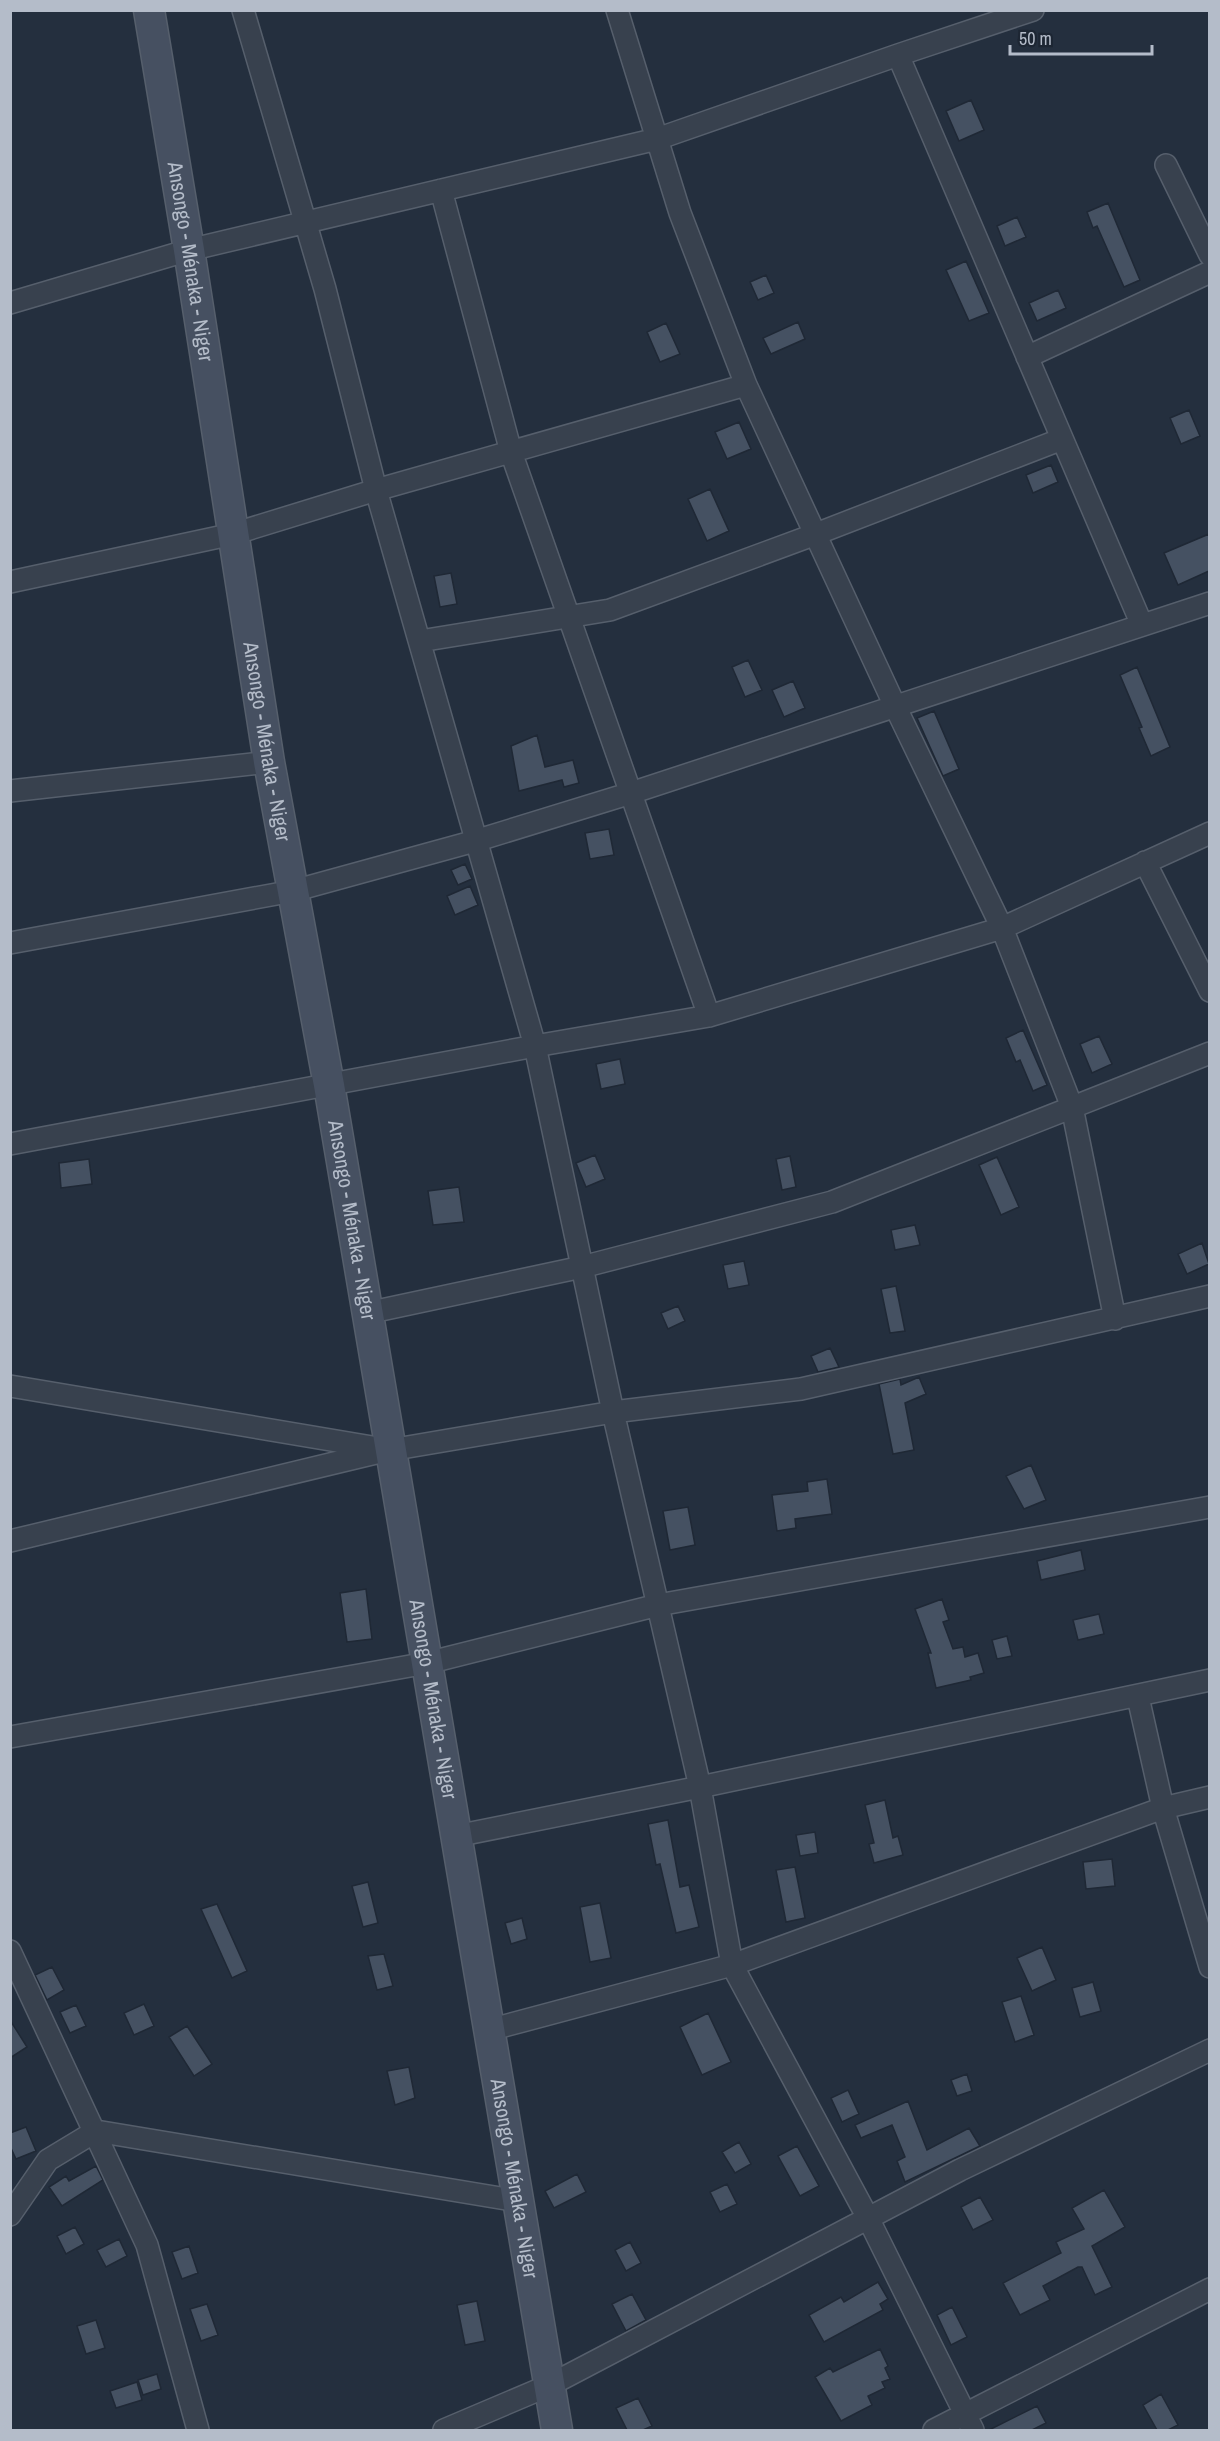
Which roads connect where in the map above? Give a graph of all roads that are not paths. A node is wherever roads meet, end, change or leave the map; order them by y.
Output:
1 (149, 10) edge
2 (243, 10) edge
3 (617, 10) edge
4 (1033, 10) edge
5 (898, 55) junction
6 (657, 139) junction
7 (1166, 165) dead end
8 (441, 190) junction
9 (305, 222) junction
10 (189, 250) junction
11 (1209, 255) edge
12 (1209, 272) edge
13 (10, 303) edge
14 (1027, 357) junction
15 (746, 385) junction
16 (1062, 439) junction
17 (511, 452) junction
18 (376, 490) junction
19 (233, 534) junction
20 (816, 534) junction
21 (10, 582) edge
22 (1209, 603) edge
23 (569, 616) junction
24 (1142, 625) junction
25 (420, 641) junction
26 (896, 706) junction
27 (269, 762) junction
28 (10, 790) edge
29 (631, 793) junction
30 (1209, 833) edge
31 (476, 841) junction
32 (1144, 862) junction
33 (293, 891) junction
34 (1002, 928) junction
35 (10, 943) edge
36 (1209, 992) edge
37 (709, 1016) junction
38 (535, 1046) junction
39 (1209, 1053) edge
40 (329, 1085) junction
41 (1072, 1107) junction
42 (10, 1144) edge
43 (582, 1267) junction
44 (1209, 1296) edge
45 (367, 1313) junction
46 (1115, 1319) junction
47 (10, 1386) edge
48 (613, 1412) junction
49 (390, 1450) junction
50 (1209, 1507) edge
51 (10, 1541) edge
52 (658, 1605) junction
53 (426, 1663) junction
54 (1209, 1680) edge
55 (1138, 1697) junction
56 (10, 1737) edge
57 (700, 1787) junction
58 (1209, 1797) edge
59 (1163, 1809) junction
60 (456, 1836) junction
61 (10, 1952) edge
62 (732, 1965) junction
63 (1209, 1967) edge
64 (489, 2030) junction
65 (1209, 2050) edge
66 (96, 2131) junction
67 (518, 2200) junction
68 (10, 2215) edge
69 (868, 2218) junction
70 (1209, 2289) edge
71 (550, 2385) junction
72 (969, 2423) edge
73 (198, 2430) edge
74 (444, 2430) edge
75 (557, 2430) edge
76 (934, 2430) edge

1 - 10 main road, Ansongo - Ménaka - Niger
2 - 9 street
3 - 6 street
4 - 5 street
5 - 6 street
5 - 14 street
6 - 8 street
6 - 15 street
7 - 11 street
8 - 9 street
8 - 17 street
9 - 10 street
9 - 18 street
10 - 13 street
10 - 19 main road, Ansongo - Ménaka - Niger
12 - 14 street
14 - 16 street
15 - 17 street
15 - 20 street
16 - 20 street
16 - 24 street
17 - 18 street
17 - 23 street
18 - 19 street
18 - 25 street
19 - 21 street
19 - 27 main road, Ansongo - Ménaka - Niger
20 - 23 street
20 - 26 street
22 - 24 street
23 - 25 street
23 - 29 street
24 - 26 street
25 - 31 street
26 - 29 street
26 - 34 street
27 - 28 street
27 - 33 main road, Ansongo - Ménaka - Niger
29 - 31 street
29 - 37 street
30 - 32 street
31 - 33 street
31 - 38 street
32 - 34 street
32 - 36 street
33 - 35 street
33 - 40 main road, Ansongo - Ménaka - Niger
34 - 37 street
34 - 41 street
37 - 38 street
38 - 40 street
38 - 43 street
39 - 41 street
40 - 42 street
40 - 45 main road, Ansongo - Ménaka - Niger
41 - 43 street
41 - 46 street
43 - 45 street
43 - 48 street
44 - 46 street
45 - 49 main road, Ansongo - Ménaka - Niger
46 - 48 street
47 - 49 street
48 - 49 street
48 - 52 street
49 - 51 street
49 - 53 main road, Ansongo - Ménaka - Niger
50 - 52 street
52 - 53 street
52 - 57 street
53 - 56 street
53 - 60 main road, Ansongo - Ménaka - Niger
54 - 55 street
55 - 57 street
55 - 59 street
57 - 60 street
57 - 62 street
58 - 59 street
59 - 62 street
59 - 63 street
60 - 64 main road, Ansongo - Ménaka - Niger
61 - 66 street
62 - 64 street
62 - 69 street
64 - 67 main road, Ansongo - Ménaka - Niger
65 - 69 street
66 - 67 street
66 - 68 street
66 - 73 street
67 - 71 main road, Ansongo - Ménaka - Niger
69 - 71 street
69 - 72 street
70 - 72 street
71 - 74 street
71 - 75 main road, Ansongo - Ménaka - Niger
72 - 76 street

